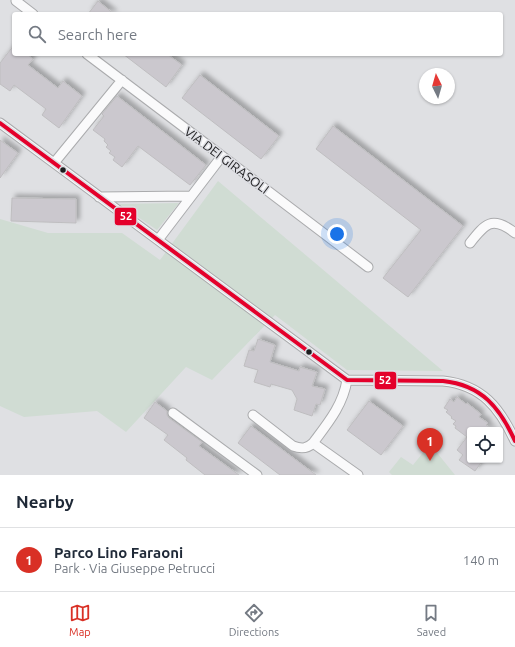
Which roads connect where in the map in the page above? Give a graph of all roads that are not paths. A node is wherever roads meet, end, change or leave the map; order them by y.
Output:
1 (16, 1) edge
2 (30, 12) edge
3 (90, 56) edge
4 (122, 80) junction
5 (0, 123) edge
6 (222, 156) junction
7 (54, 163) junction
8 (191, 196) junction
9 (99, 197) junction
10 (515, 234) edge
11 (158, 240) junction
12 (470, 243) dead end
13 (368, 267) dead end
14 (348, 380) junction
15 (173, 413) dead end
16 (253, 415) dead end
17 (515, 441) edge
18 (313, 443) junction
19 (257, 475) edge
20 (358, 475) edge

1 - 2 street
3 - 4 street, VIA DEI GIRASOLI
4 - 6 street, VIA DEI GIRASOLI
4 - 7 street
5 - 7 street
6 - 8 street
6 - 13 street, VIA DEI GIRASOLI
7 - 9 street
8 - 9 street
8 - 11 street
9 - 11 street
10 - 12 street
11 - 14 street
14 - 17 street
14 - 18 street
15 - 19 street
16 - 18 street
18 - 20 street

